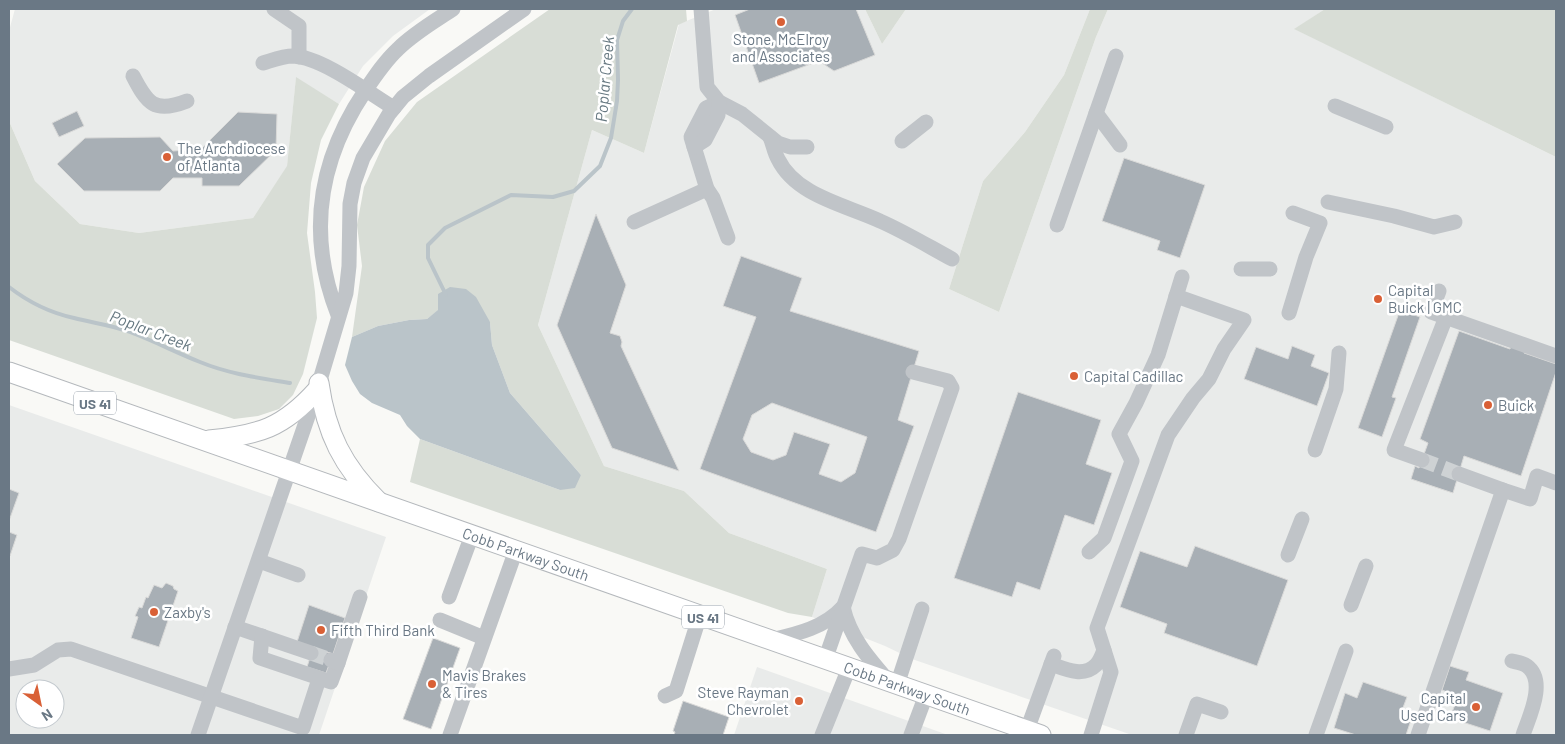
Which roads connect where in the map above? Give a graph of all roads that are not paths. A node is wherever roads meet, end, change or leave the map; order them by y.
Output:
1 (274, 9) edge
2 (453, 9) edge
3 (524, 9) edge
4 (701, 9) edge
5 (1116, 56) dead end
6 (299, 57) junction
7 (263, 63) dead end
8 (133, 76) dead end
9 (365, 90) junction
10 (187, 100) dead end
11 (719, 102) junction
12 (1335, 106) dead end
13 (394, 108) junction
14 (1096, 113) junction
15 (926, 122) dead end
16 (1386, 127) dead end
17 (770, 137) junction
18 (902, 141) dead end
19 (1120, 145) dead end
20 (807, 147) dead end
21 (707, 189) junction
22 (1328, 202) dead end
23 (1293, 213) dead end
24 (634, 222) dead end
25 (1455, 222) dead end
26 (1057, 225) dead end
27 (728, 238) dead end
28 (952, 258) dead end
29 (1241, 269) dead end
30 (1270, 270) dead end
31 (1182, 277) dead end
32 (1439, 291) dead end
33 (1176, 296) junction
34 (1289, 313) dead end
35 (338, 315) junction
36 (1446, 317) junction
37 (1339, 353) dead end
38 (1556, 356) edge
39 (9, 372) edge
40 (913, 372) dead end
41 (318, 386) junction
42 (203, 440) junction
43 (1314, 450) dead end
44 (1422, 460) tunnel mouth
45 (289, 471) junction
46 (1458, 474) tunnel mouth
47 (1556, 483) edge
48 (1504, 490) junction
49 (380, 503) junction
50 (1302, 519) dead end
51 (472, 535) junction
52 (516, 550) junction
53 (1089, 552) dead end
54 (1288, 555) dead end
55 (259, 561) junction
56 (1366, 566) dead end
57 (298, 575) dead end
58 (449, 596) dead end
59 (360, 597) dead end
60 (1351, 605) dead end
61 (844, 606) junction
62 (922, 608) dead end
63 (700, 616) junction
64 (440, 620) dead end
65 (235, 627) junction
66 (262, 636) junction
67 (484, 638) junction
68 (771, 640) junction
69 (1104, 650) junction
70 (1346, 650) dead end
71 (311, 653) tunnel mouth
72 (825, 660) junction
73 (1512, 661) dead end
74 (849, 668) junction
75 (9, 669) edge
76 (319, 679) junction
77 (894, 684) junction
78 (926, 695) junction
79 (665, 696) dead end
80 (211, 697) junction
81 (1221, 712) dead end
82 (1034, 733) edge
83 (198, 735) edge
84 (450, 735) edge
85 (822, 735) edge
86 (911, 735) edge
87 (1091, 735) edge
88 (1186, 735) edge
89 (1316, 735) edge
90 (1418, 735) edge
91 (1522, 735) edge

1 - 6 street
2 - 9 street
3 - 13 street
4 - 11 street
5 - 14 street
6 - 7 street
6 - 9 street
8 - 10 street
9 - 13 street
9 - 35 street
11 - 17 street
11 - 21 street
12 - 16 street
13 - 35 street
14 - 19 street
14 - 26 street
15 - 18 street
17 - 20 street
17 - 28 street
21 - 24 street
21 - 27 street
22 - 25 street
23 - 34 street
29 - 30 street
31 - 33 street
32 - 36 street
33 - 53 street
33 - 69 street
35 - 41 street
36 - 38 street
36 - 44 street
37 - 43 street
39 - 42 main road, Cobb Parkway South / US 41
40 - 61 street
41 - 42 main road
41 - 45 street
41 - 49 main road
42 - 45 main road, Cobb Parkway South / US 41
45 - 49 main road, Cobb Parkway South / US 41
45 - 55 street
46 - 48 street
47 - 48 street
48 - 90 street
49 - 51 main road, Cobb Parkway South / US 41
50 - 54 street
51 - 52 main road, Cobb Parkway South / US 41
51 - 58 street
52 - 63 main road, Cobb Parkway South / US 41
52 - 67 street
55 - 57 street
55 - 65 street
56 - 60 street
59 - 76 street
61 - 68 street
61 - 72 street
61 - 77 street
62 - 77 street
63 - 68 main road, Cobb Parkway South / US 41
63 - 79 street
64 - 67 street
65 - 66 street
65 - 80 street
66 - 71 street
66 - 76 street
67 - 84 street
68 - 72 main road, Cobb Parkway South / US 41
69 - 82 street
69 - 87 street
70 - 89 street
72 - 74 main road, Cobb Parkway South / US 41
73 - 91 street
74 - 77 main road, Cobb Parkway South / US 41
74 - 85 street
75 - 80 street
76 - 80 street
77 - 78 main road, Cobb Parkway South / US 41
78 - 82 main road, Cobb Parkway South / US 41
78 - 86 street
80 - 83 street
81 - 88 street

